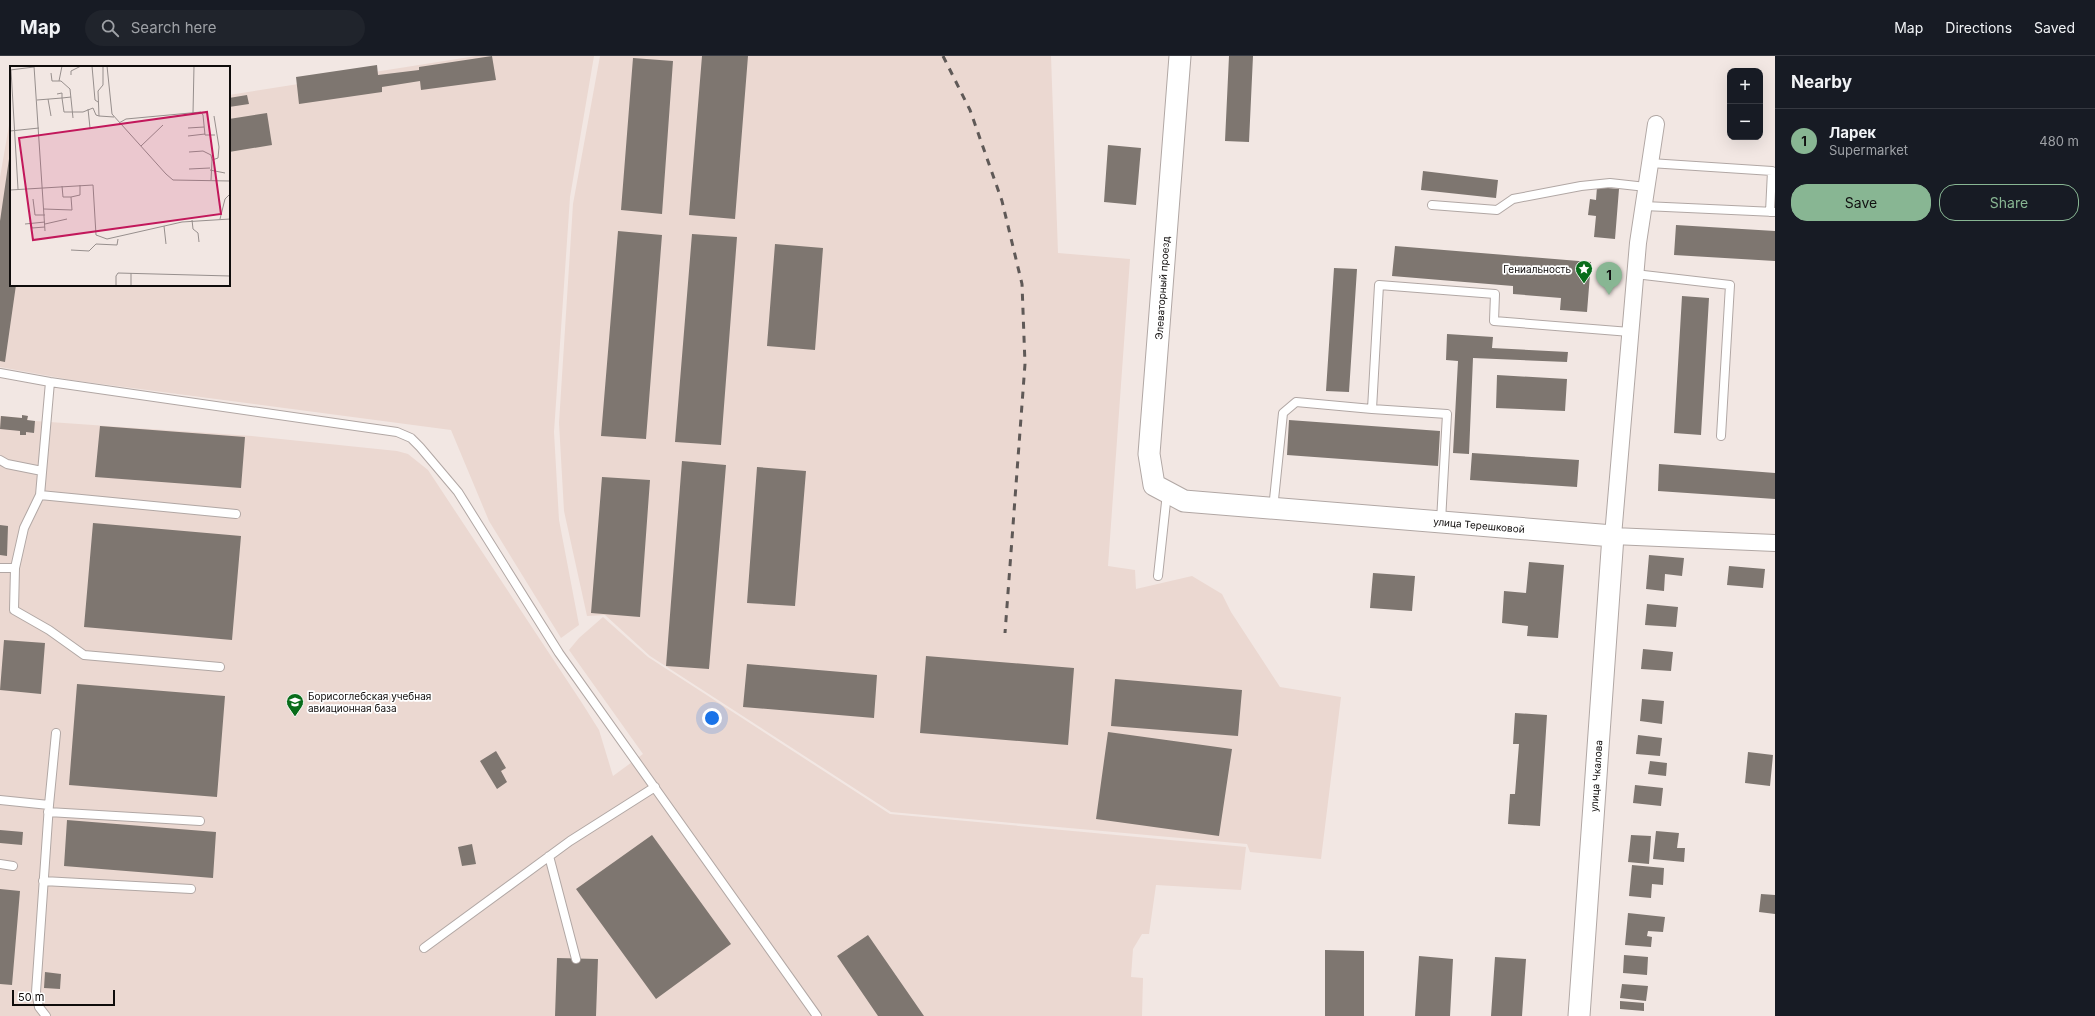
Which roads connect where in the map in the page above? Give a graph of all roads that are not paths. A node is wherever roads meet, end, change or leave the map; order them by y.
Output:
1 (1180, 56) edge
2 (1656, 124) dead end
3 (1650, 163) junction
4 (1646, 187) junction
5 (1432, 205) dead end
6 (1644, 206) junction
7 (1772, 212) edge
8 (1635, 274) junction
9 (1630, 332) junction
10 (0, 373) edge
11 (50, 382) junction
12 (1372, 409) junction
13 (1721, 436) dead end
14 (0, 460) edge
15 (42, 471) junction
16 (40, 495) junction
17 (1175, 497) junction
18 (1273, 509) junction
19 (236, 514) dead end
20 (1441, 522) junction
21 (1613, 536) junction
22 (1775, 543) edge
23 (0, 568) edge
24 (15, 568) junction
25 (1158, 576) dead end
26 (220, 667) dead end
27 (56, 733) dead end
28 (655, 787) junction
29 (0, 800) edge
30 (49, 808) junction
31 (200, 821) dead end
32 (549, 856) junction
33 (0, 864) edge
34 (13, 866) dead end
35 (43, 881) junction
36 (191, 889) dead end
37 (424, 948) dead end
38 (576, 959) dead end
39 (46, 1016) edge
40 (817, 1016) edge
41 (1580, 1016) edge

1 - 17 street, Элеваторный проезд
2 - 3 street
3 - 4 street
3 - 7 lane
4 - 5 lane
4 - 6 street
6 - 7 lane
6 - 8 street
8 - 9 street
8 - 13 lane
9 - 12 lane
9 - 21 street
10 - 11 lane
11 - 15 lane
11 - 28 lane
12 - 18 lane
12 - 20 lane
14 - 15 lane
15 - 16 lane
16 - 19 lane
16 - 24 lane
17 - 18 street, улица Терешковой
17 - 25 lane
18 - 20 street, улица Терешковой
20 - 21 street, улица Терешковой
21 - 22 street, улица Терешковой
21 - 41 street, улица Чкалова
23 - 24 lane
24 - 26 lane
27 - 30 lane
28 - 32 lane
28 - 40 lane
29 - 30 lane
30 - 31 lane
30 - 35 lane
32 - 37 lane
32 - 38 lane
33 - 34 lane
35 - 36 lane
35 - 39 lane

